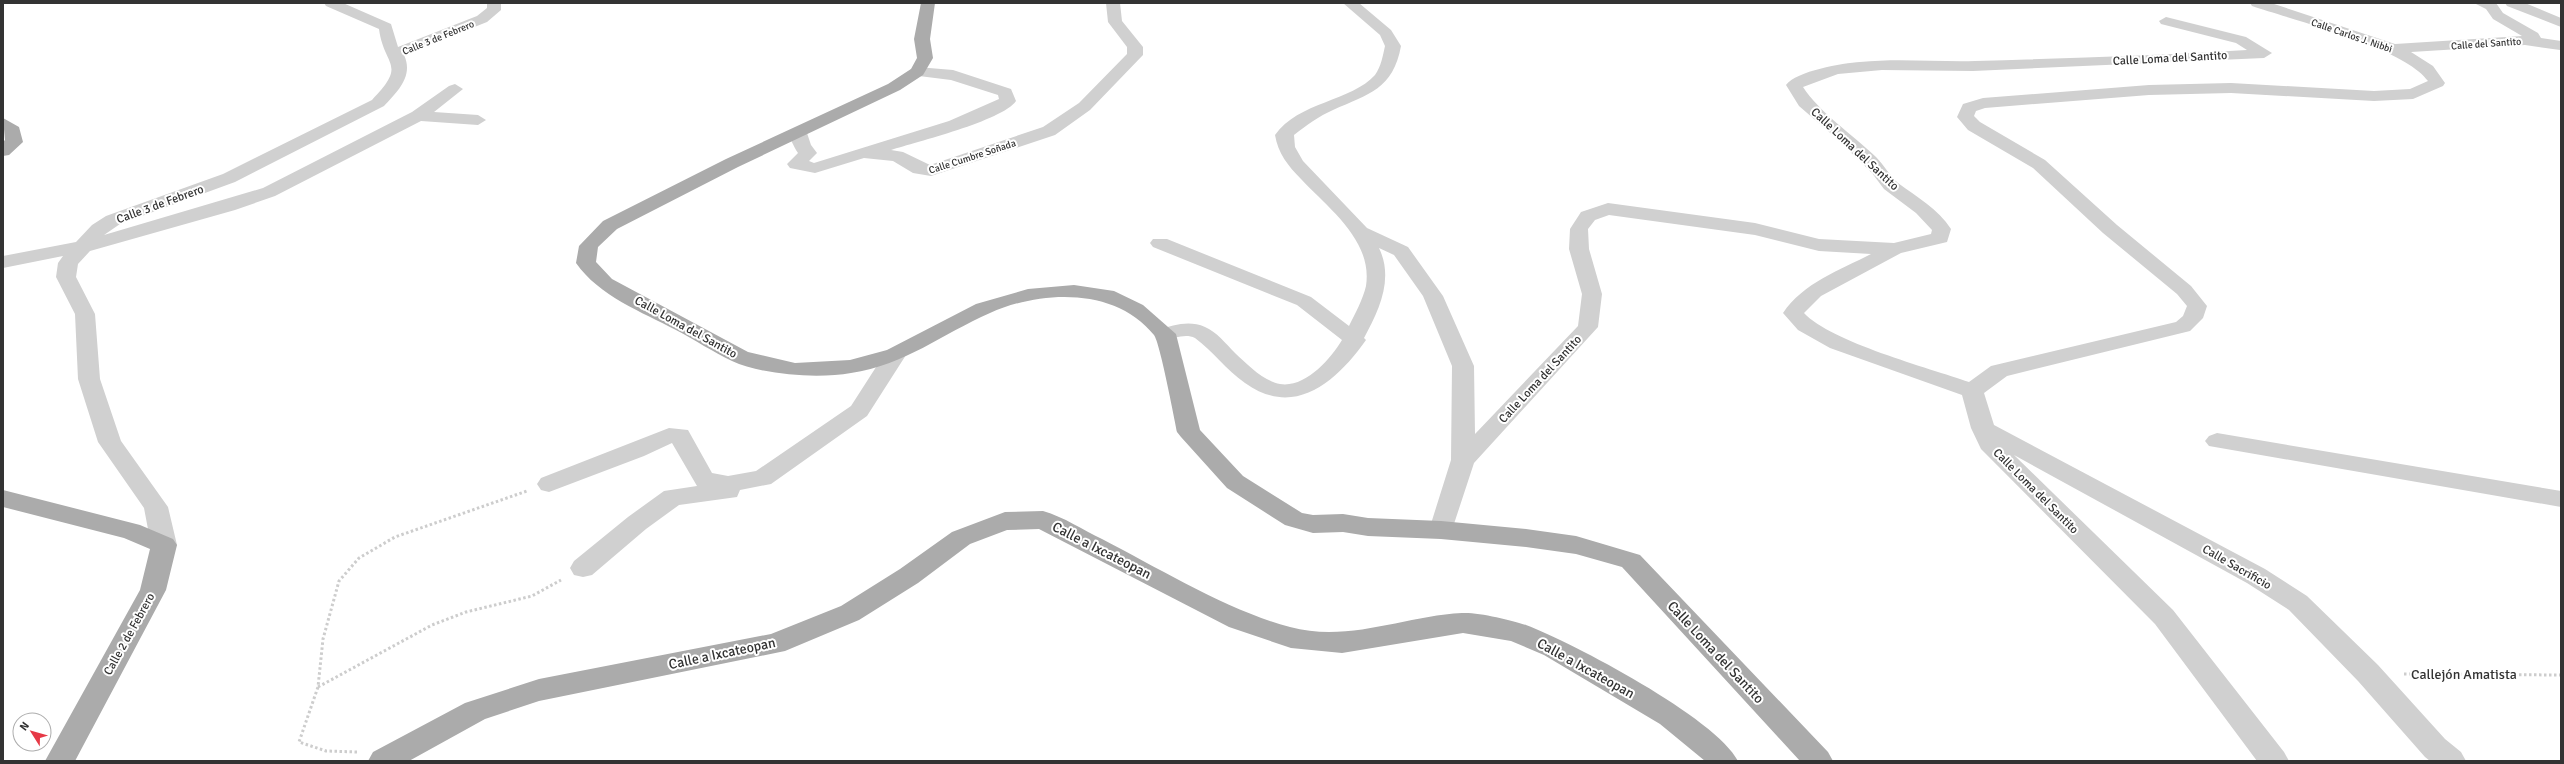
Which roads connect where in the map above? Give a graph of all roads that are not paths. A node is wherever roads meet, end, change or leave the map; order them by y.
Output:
1 (331, 3) edge
2 (494, 3) edge
3 (928, 3) edge
4 (1113, 3) edge
5 (1350, 3) edge
6 (2257, 3) edge
7 (2481, 3) edge
8 (2512, 3) edge
9 (2166, 21) dead end
10 (2560, 22) edge
11 (2536, 40) junction
12 (2560, 45) edge
13 (2394, 49) junction
14 (396, 53) junction
15 (917, 72) junction
16 (455, 89) dead end
17 (418, 116) junction
18 (478, 120) dead end
19 (3, 123) edge
20 (796, 134) junction
21 (3, 151) edge
22 (861, 153) junction
23 (1363, 233) junction
24 (1160, 243) dead end
25 (82, 247) junction
26 (1894, 249) junction
27 (3, 262) edge
28 (1165, 334) junction
29 (1355, 340) junction
30 (895, 355) junction
31 (1972, 391) junction
32 (1982, 428) junction
33 (2217, 441) dead end
34 (1463, 460) junction
35 (549, 484) road end
36 (728, 484) junction
37 (3, 498) edge
38 (2561, 499) edge
39 (1441, 530) junction
40 (164, 545) junction
41 (583, 568) road end
42 (389, 758) edge
43 (60, 761) edge
44 (1723, 761) edge
45 (1818, 761) edge
46 (2274, 761) edge
47 (2451, 761) edge

1 - 14 street, Calle 3 de Febrero
2 - 14 street, Calle 3 de Febrero
3 - 15 main road
4 - 22 street, Calle Cumbre Soñada
5 - 23 street
6 - 13 street, Calle Carlos J. Nibbi
7 - 11 street, Calle del Santito
8 - 10 street
9 - 26 street, Calle Loma del Santito
11 - 12 street
11 - 13 street, Calle del Santito
13 - 31 street, Calle Carlos J. Nibbi
14 - 25 street, Calle 3 de Febrero
15 - 20 main road, Calle Loma del Santito
15 - 22 street
16 - 17 street
17 - 18 street
17 - 25 street
19 - 21 main road
20 - 22 street
20 - 30 main road, Calle Loma del Santito
23 - 29 street
23 - 34 street
24 - 29 street
25 - 27 street
25 - 40 street, Calle 3 de Febrero
26 - 31 street
26 - 34 street, Calle Loma del Santito
28 - 29 street
28 - 30 main road, Calle Loma del Santito
28 - 39 main road, Calle Loma del Santito
30 - 36 street
31 - 32 street, Calle Loma del Santito
32 - 46 street, Calle Loma del Santito
32 - 47 street, Calle Sacrificio
33 - 38 street
34 - 39 street, Calle Loma del Santito
35 - 36 street
36 - 41 street
37 - 40 main road
39 - 45 main road, Calle Loma del Santito
40 - 43 main road, Calle 2 de Febrero
42 - 44 main road, Calle a Ixcateopan

